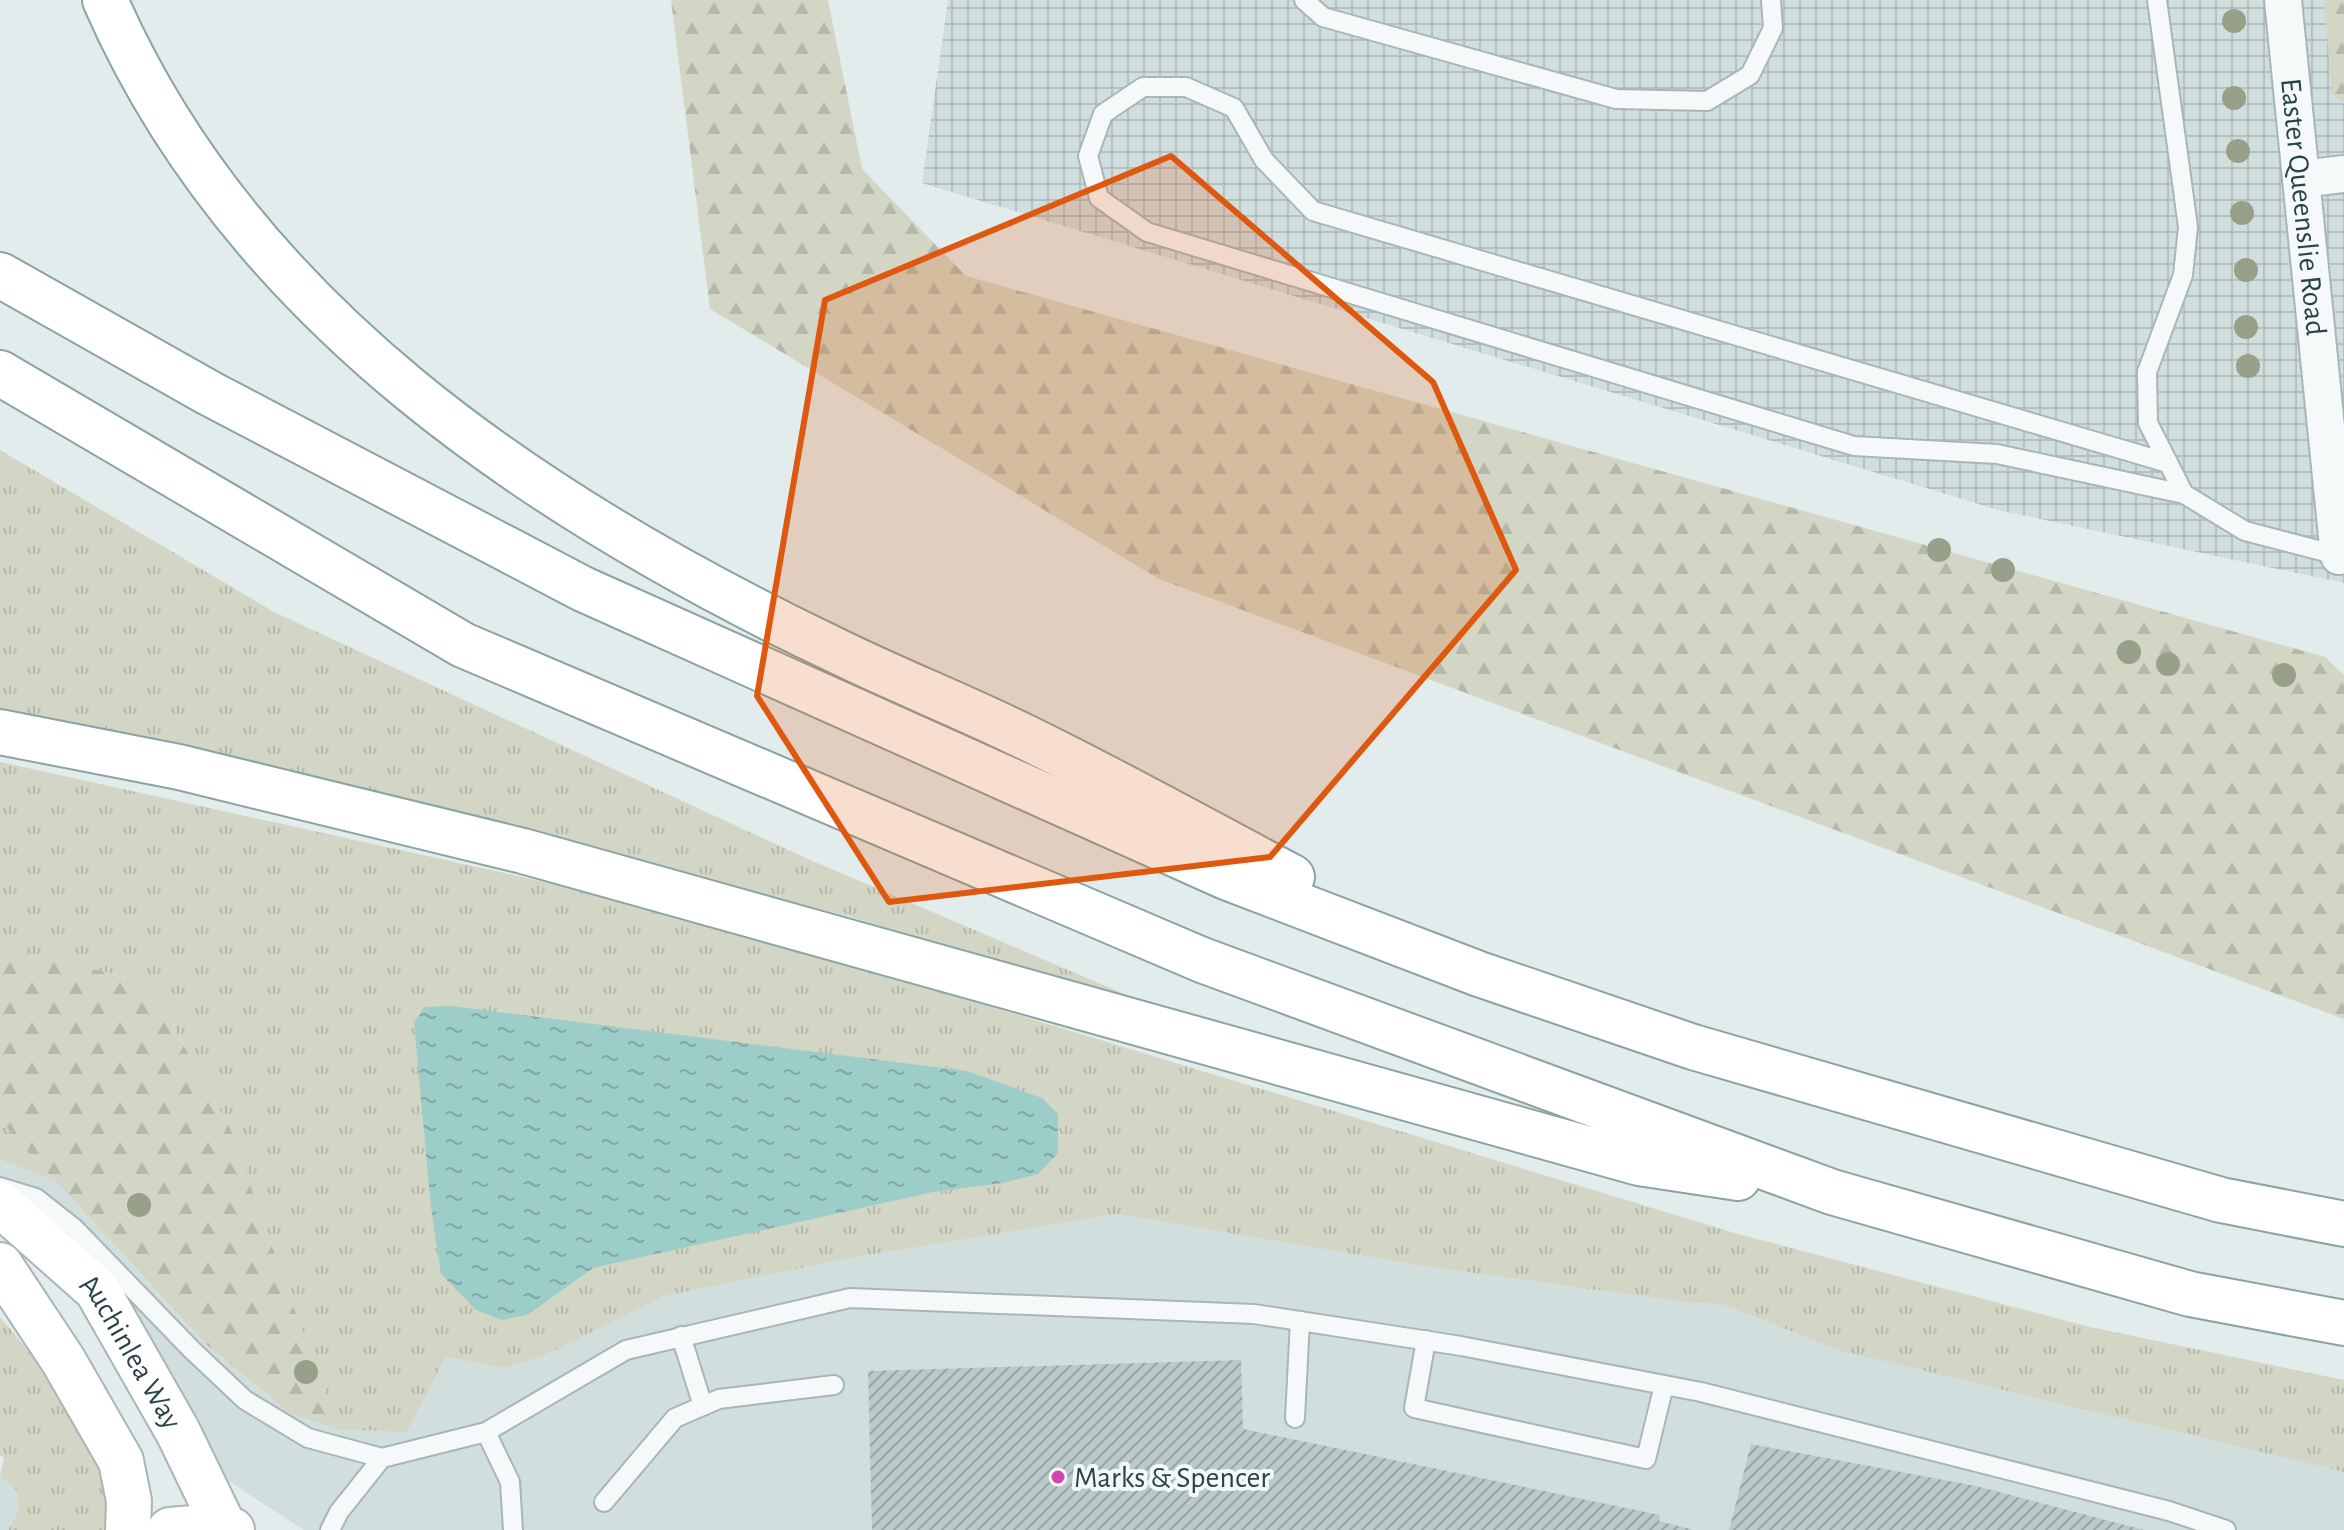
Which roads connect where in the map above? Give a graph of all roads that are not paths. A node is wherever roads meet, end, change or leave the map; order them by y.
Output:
1 (105, 0) edge
2 (1304, 0) edge
3 (1771, 0) edge
4 (2157, 0) edge
5 (2283, 0) edge
6 (2344, 174) edge
7 (2301, 179) junction
8 (0, 275) edge
9 (0, 373) edge
10 (2168, 463) junction
11 (2184, 494) junction
12 (2341, 556) edge
13 (0, 732) edge
14 (1479, 974) junction
15 (0, 1187) edge
16 (1832, 1192) junction
17 (0, 1204) edge
18 (2344, 1224) edge
19 (0, 1265) edge
20 (1300, 1321) junction
21 (2344, 1323) edge
22 (681, 1336) junction
23 (1426, 1340) junction
24 (834, 1385) dead end
25 (1664, 1385) junction
26 (703, 1406) junction
27 (1295, 1418) dead end
28 (486, 1432) junction
29 (382, 1458) junction
30 (604, 1502) dead end
31 (228, 1529) edge
32 (128, 1530) edge
33 (170, 1530) edge
34 (330, 1530) edge
35 (513, 1530) edge
36 (2226, 1530) edge

1 - 14 main road
2 - 3 lane
4 - 10 lane
5 - 7 street, Easter Queenslie Road
6 - 7 street
7 - 12 street, Easter Queenslie Road
8 - 14 main road
9 - 16 main road
10 - 11 lane
10 - 11 lane
11 - 12 lane
13 - 16 main road
14 - 18 main road
15 - 29 lane
16 - 21 main road
17 - 31 main road, Auchinlea Way
19 - 32 main road, Auchinlea Way
20 - 22 lane
20 - 23 lane
20 - 27 lane
22 - 26 lane
22 - 28 lane
23 - 25 lane
23 - 25 lane
24 - 26 lane
25 - 36 lane
26 - 30 lane
28 - 29 lane
28 - 35 lane
29 - 34 lane
31 - 33 main road

